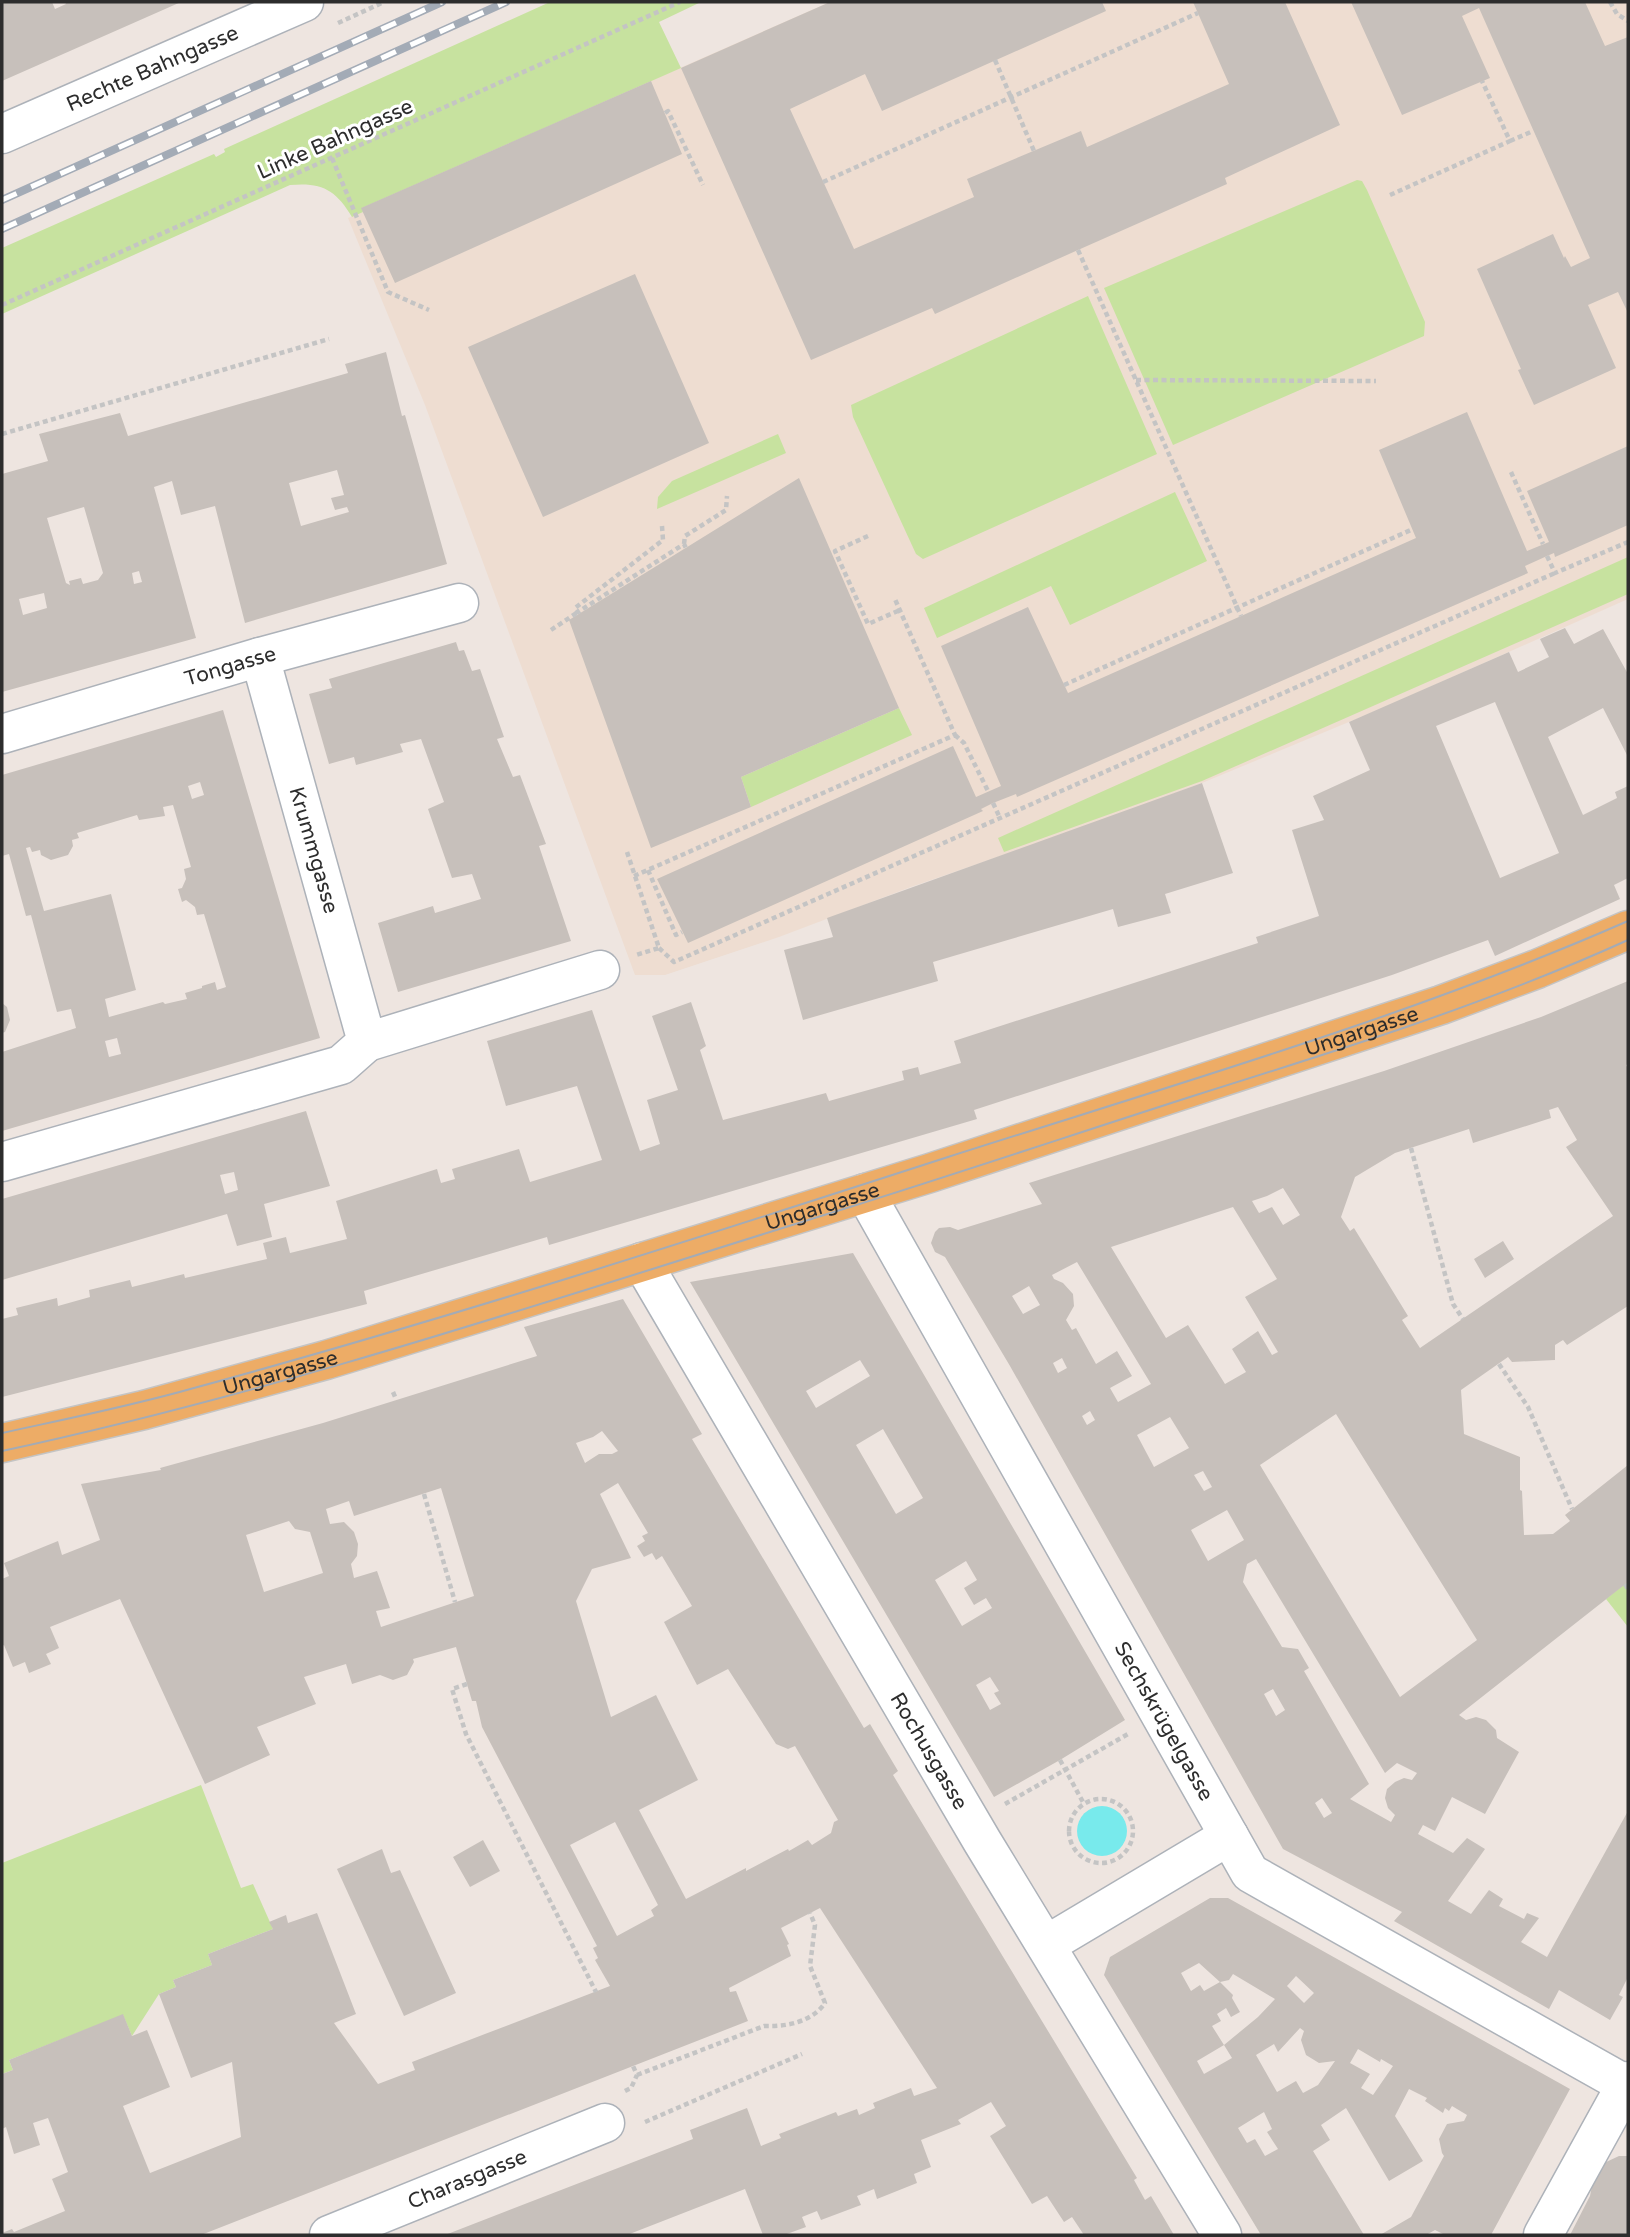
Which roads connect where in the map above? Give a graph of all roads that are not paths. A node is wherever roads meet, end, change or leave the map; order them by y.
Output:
1 (303, 2) edge
2 (2, 135) edge
3 (459, 603) dead end
4 (260, 657) junction
5 (2, 734) edge
6 (1628, 930) edge
7 (600, 970) road end
8 (367, 1042) junction
9 (2, 1162) edge
10 (865, 1193) junction
11 (642, 1262) junction
12 (2, 1443) edge
13 (1228, 1836) junction
14 (1046, 1945) junction
15 (1628, 2084) edge
16 (623, 2123) road end
17 (329, 2235) edge
18 (1222, 2235) edge
19 (1543, 2235) edge

1 - 2 street, Rechte Bahngasse
3 - 4 street, Tongasse
4 - 5 street, Tongasse
4 - 8 street, Krummgasse
6 - 10 main road, Ungargasse
7 - 8 street
8 - 9 street
10 - 11 main road, Ungargasse
10 - 13 street, Sechskrügelgasse
11 - 12 main road, Ungargasse
11 - 14 street, Rochusgasse
13 - 14 street
13 - 15 street, Sechskrügelgasse
14 - 18 street, Rochusgasse
15 - 19 street
16 - 17 street, Charasgasse

